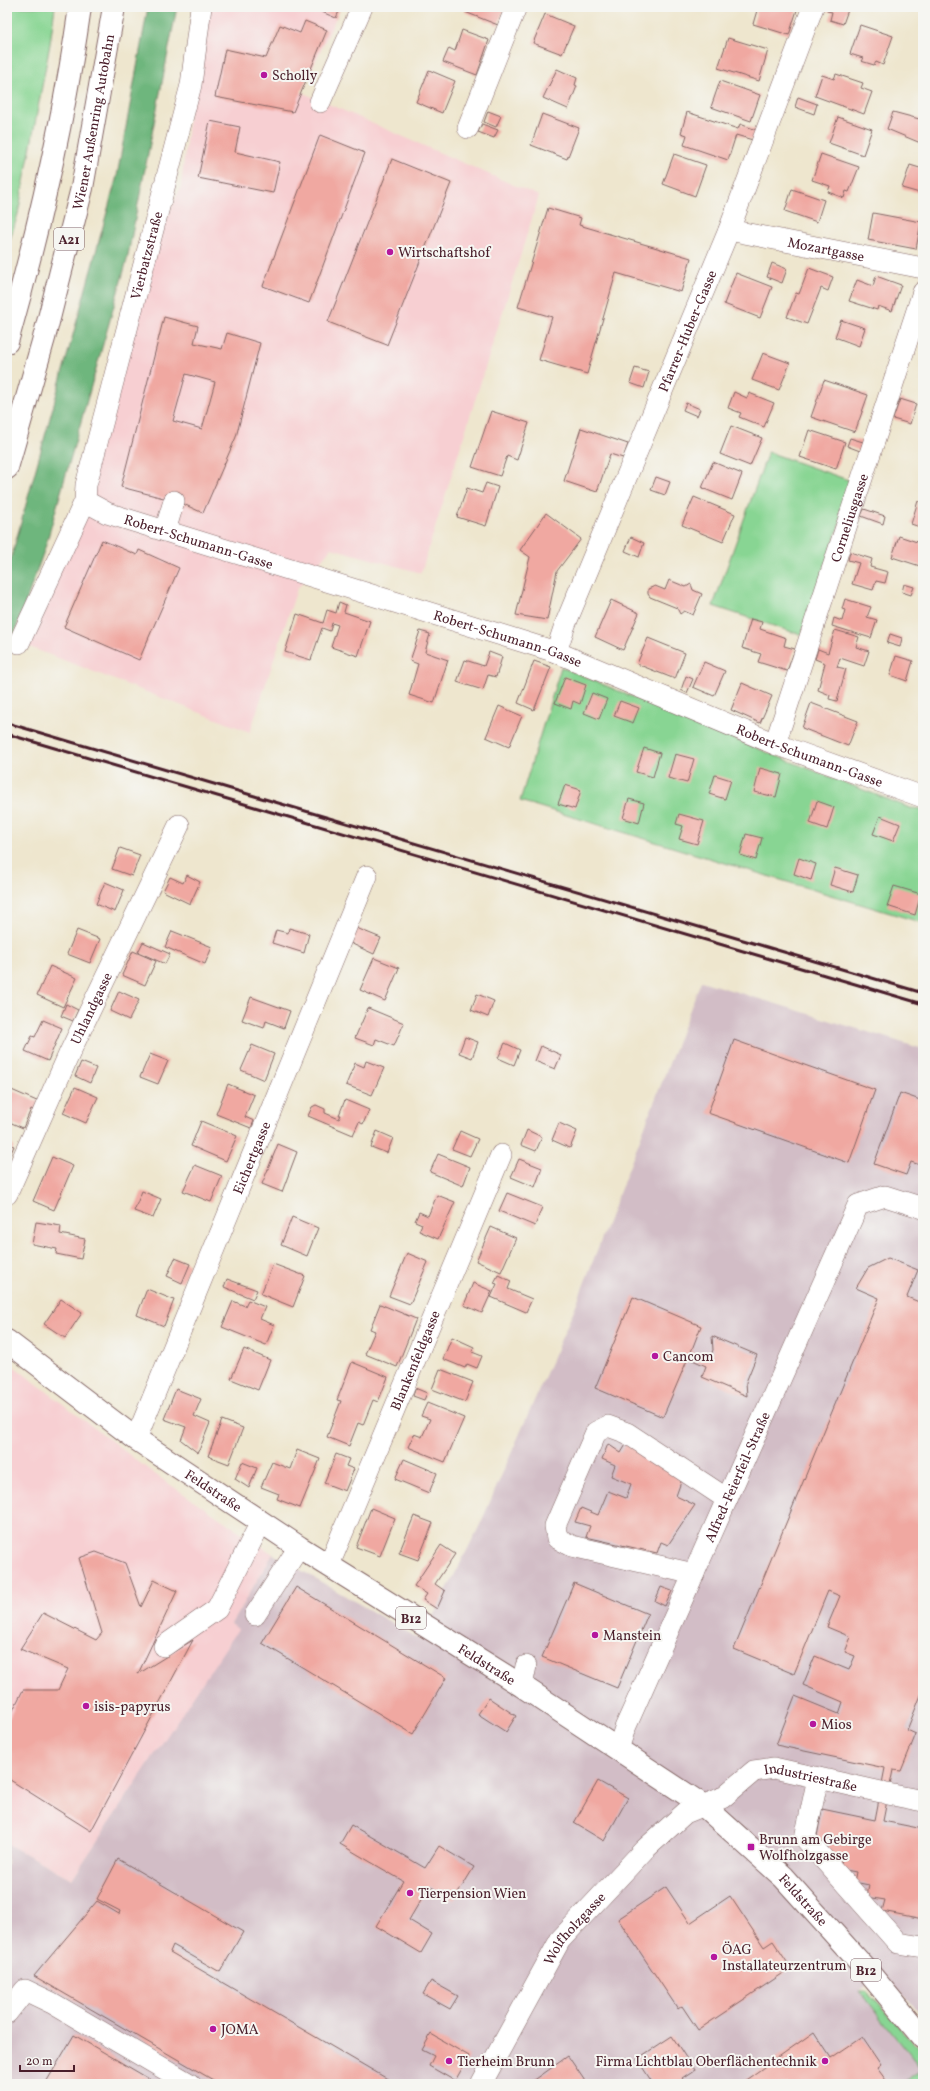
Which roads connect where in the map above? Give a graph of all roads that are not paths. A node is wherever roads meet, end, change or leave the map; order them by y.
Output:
1 (80, 7) edge
2 (114, 7) edge
3 (201, 7) edge
4 (362, 7) edge
5 (516, 7) edge
6 (812, 7) edge
7 (320, 102) dead end
8 (468, 128) dead end
9 (729, 230) junction
10 (923, 268) edge
11 (923, 292) edge
12 (7, 342) edge
13 (7, 468) edge
14 (85, 501) junction
15 (174, 501) dead end
16 (165, 531) junction
17 (19, 643) dead end
18 (556, 652) junction
19 (775, 744) junction
20 (923, 797) edge
21 (178, 825) dead end
22 (367, 876) dead end
23 (500, 1155) dead end
24 (7, 1194) edge
25 (923, 1208) edge
26 (7, 1341) edge
27 (136, 1439) junction
28 (727, 1499) junction
29 (261, 1522) junction
30 (299, 1547) junction
31 (328, 1565) junction
32 (694, 1574) junction
33 (254, 1615) dead end
34 (164, 1646) dead end
35 (618, 1749) junction
36 (818, 1778) junction
37 (923, 1802) edge
38 (704, 1806) junction
39 (923, 1947) edge
40 (7, 2013) edge
41 (923, 2038) edge
42 (190, 2084) edge
43 (481, 2084) edge

1 - 12 main road, A21
2 - 13 main road, Wiener Außenring Autobahn / A21
3 - 14 street, Vierbatzstraße
4 - 7 street
5 - 8 street
6 - 9 street, Pfarrer-Huber-Gasse
9 - 10 street, Mozartgasse
9 - 18 street, Pfarrer-Huber-Gasse
11 - 19 street, Corneliusgasse
14 - 16 street, Robert-Schumann-Gasse
14 - 17 street, Vierbatzstraße
15 - 16 street
16 - 18 street, Robert-Schumann-Gasse
18 - 19 street, Robert-Schumann-Gasse
19 - 20 street, Robert-Schumann-Gasse
21 - 24 street, Uhlandgasse
22 - 27 street, Eichertgasse
23 - 31 street, Blankenfeldgasse
25 - 28 street, Alfred-Feierfeil-Straße
26 - 27 main road, Feldstraße / B12
27 - 29 main road, Feldstraße / B12
28 - 32 street, Alfred-Feierfeil-Straße
28 - 32 street
29 - 30 main road, Feldstraße / B12
29 - 34 street
30 - 31 main road, Feldstraße / B12
30 - 33 street
31 - 35 main road, Feldstraße / B12
32 - 35 street, Alfred-Feierfeil-Straße
35 - 38 main road, Feldstraße / B12
36 - 37 street, Industriestraße
36 - 38 street, Industriestraße
36 - 39 street
38 - 41 main road, Feldstraße / B12
38 - 43 street, Wolfholzgasse
40 - 42 street

